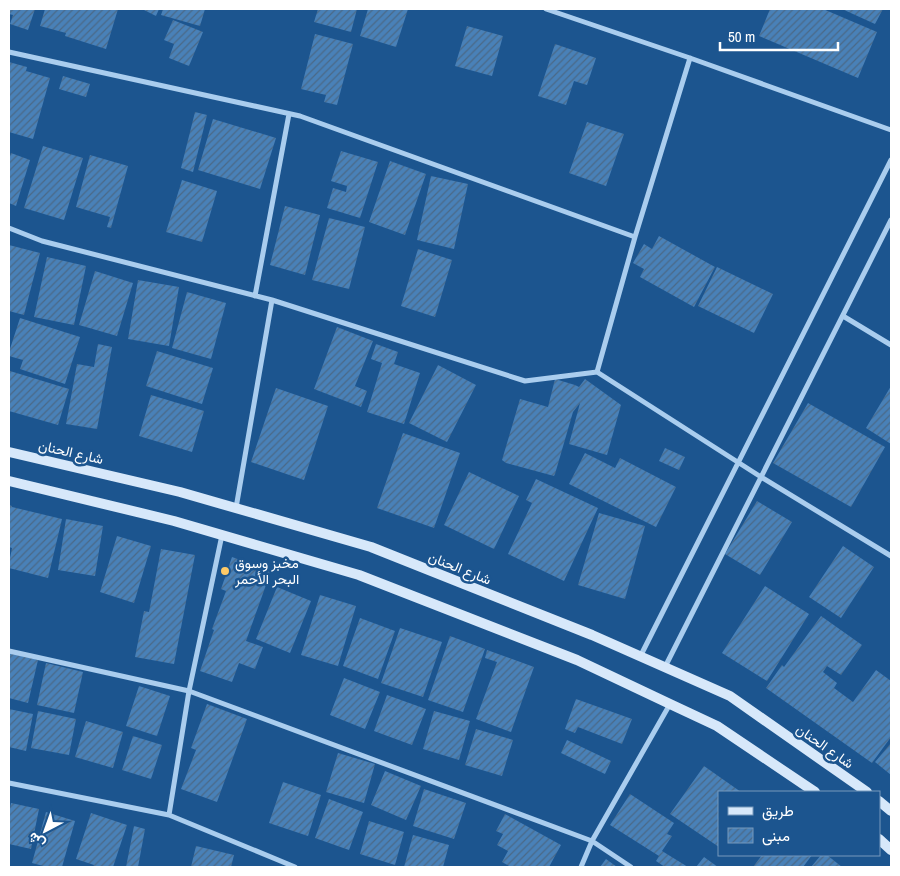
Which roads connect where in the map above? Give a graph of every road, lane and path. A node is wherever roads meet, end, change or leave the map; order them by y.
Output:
1 (546, 9) edge
2 (9, 52) edge
3 (690, 58) junction
4 (288, 114) junction
5 (891, 130) edge
6 (891, 160) edge
7 (891, 220) edge
8 (9, 228) edge
9 (635, 237) junction
10 (255, 296) junction
11 (272, 300) junction
12 (843, 316) junction
13 (891, 345) edge
14 (597, 372) junction
15 (9, 452) edge
16 (738, 462) junction
17 (761, 477) junction
18 (9, 480) edge
19 (236, 508) junction
20 (222, 535) junction
21 (891, 556) edge
22 (9, 652) edge
23 (640, 657) junction
24 (665, 668) junction
25 (189, 691) junction
26 (670, 704) junction
27 (9, 783) edge
28 (814, 791) edge
29 (866, 791) edge
30 (880, 802) edge
31 (891, 811) edge
32 (169, 815) junction
33 (880, 840) edge
34 (592, 841) junction
35 (891, 850) edge
36 (294, 867) edge
37 (580, 867) edge
38 (630, 867) edge

1 - 3 street
2 - 4 street
3 - 5 street
3 - 9 street
4 - 9 street
4 - 10 street
6 - 16 street
7 - 12 street
8 - 10 street
9 - 14 street
10 - 11 street
11 - 14 street
11 - 19 street
12 - 13 street
12 - 17 street
14 - 16 street
15 - 19 main road, شارع الحنان
16 - 17 street
16 - 23 street
17 - 21 street
17 - 24 street
18 - 20 main road
19 - 23 main road, شارع الحنان
20 - 25 street
20 - 26 main road
22 - 25 street
23 - 24 main road, شارع الحنان
24 - 29 main road, شارع الحنان
25 - 32 street
25 - 34 street
26 - 28 main road
26 - 34 street
27 - 32 street
30 - 31 main road
32 - 36 street
33 - 35 main road
34 - 37 street
34 - 38 street

